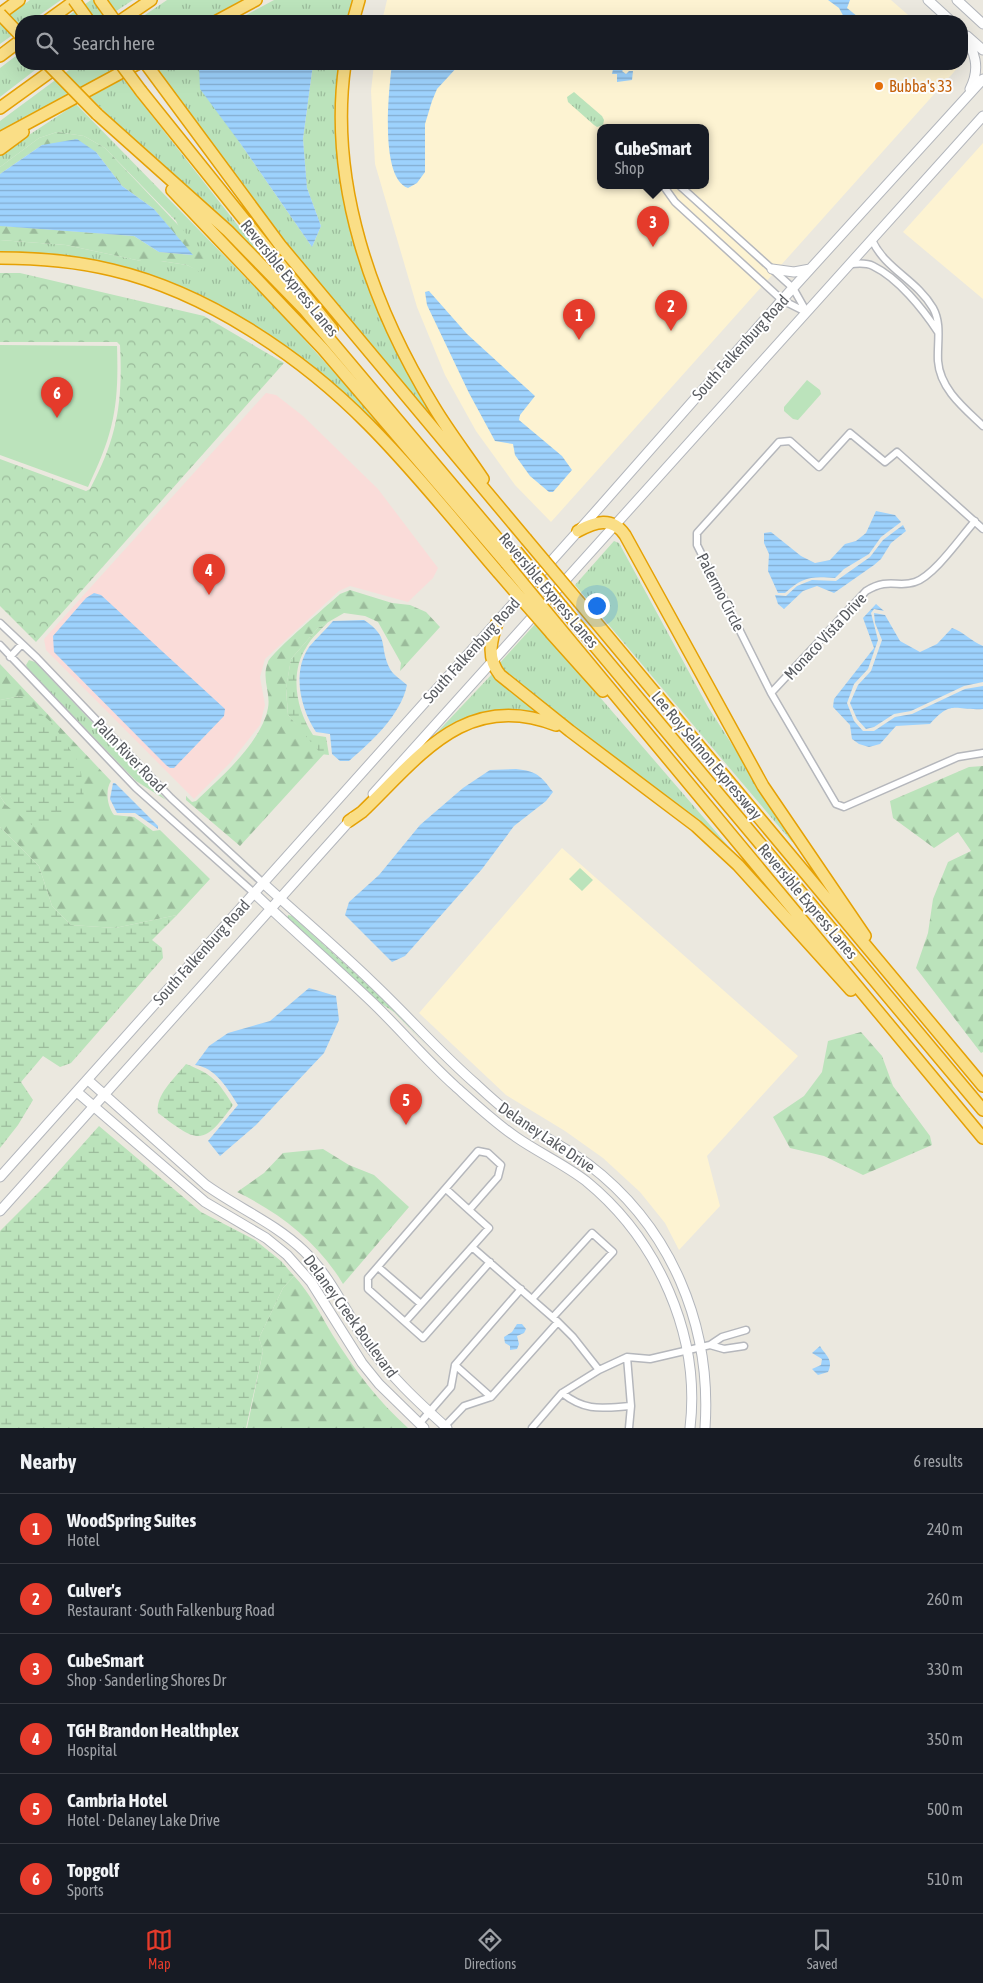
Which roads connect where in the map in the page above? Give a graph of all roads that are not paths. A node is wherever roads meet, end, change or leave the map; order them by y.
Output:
1 (19, 0) edge
2 (75, 0) edge
3 (100, 0) edge
4 (151, 0) edge
5 (256, 0) edge
6 (359, 0) edge
7 (928, 0) edge
8 (957, 0) edge
9 (0, 14) edge
10 (55, 15) edge
11 (86, 15) edge
12 (111, 15) edge
13 (129, 15) edge
14 (228, 15) edge
15 (355, 15) edge
16 (944, 15) edge
17 (983, 24) edge
18 (15, 30) edge
19 (968, 37) edge
20 (968, 43) edge
21 (15, 45) edge
22 (983, 50) edge
23 (0, 56) edge
24 (53, 70) edge
25 (54, 70) edge
26 (125, 70) edge
27 (126, 70) edge
28 (150, 70) edge
29 (345, 70) edge
30 (983, 79) edge
31 (0, 108) edge
32 (54, 108) junction
33 (955, 109) junction
34 (983, 116) edge
35 (0, 138) edge
36 (0, 149) edge
37 (666, 189) edge
38 (683, 189) edge
39 (872, 240) junction
40 (0, 258) edge
41 (850, 264) junction
42 (772, 269) junction
43 (810, 269) junction
44 (793, 288) junction
45 (782, 300) junction
46 (806, 312) junction
47 (938, 334) junction
48 (983, 426) edge
49 (974, 521) junction
50 (617, 524) junction
51 (983, 529) edge
52 (578, 532) junction
53 (526, 539) junction
54 (508, 560) junction
55 (498, 620) junction
56 (0, 623) edge
57 (562, 625) junction
58 (22, 644) junction
59 (0, 645) edge
60 (10, 657) junction
61 (492, 661) junction
62 (771, 693) junction
63 (570, 731) junction
64 (983, 753) edge
65 (349, 821) junction
66 (263, 883) junction
67 (254, 893) junction
68 (280, 898) junction
69 (271, 909) junction
70 (889, 974) junction
71 (908, 1048) junction
72 (88, 1080) junction
73 (983, 1086) edge
74 (74, 1095) junction
75 (104, 1096) junction
76 (94, 1107) junction
77 (983, 1110) edge
78 (983, 1138) edge
79 (0, 1177) edge
80 (446, 1189) junction
81 (469, 1210) junction
82 (0, 1211) edge
83 (472, 1247) junction
84 (490, 1262) junction
85 (378, 1267) junction
86 (521, 1289) junction
87 (532, 1299) junction
88 (421, 1304) junction
89 (553, 1317) junction
90 (405, 1322) junction
91 (558, 1322) junction
92 (746, 1330) dead end
93 (706, 1346) junction
94 (744, 1346) dead end
95 (687, 1350) junction
96 (627, 1357) junction
97 (454, 1365) junction
98 (599, 1370) junction
99 (562, 1393) junction
100 (491, 1397) junction
101 (631, 1406) junction
102 (429, 1412) junction
103 (421, 1426) edge
104 (445, 1427) edge
105 (532, 1428) edge
106 (629, 1428) edge
107 (690, 1428) edge
108 (704, 1428) edge

1 - 9 highway
2 - 10 highway
2 - 11 highway, bridge
3 - 12 highway
4 - 13 highway
5 - 14 highway
6 - 15 highway
7 - 16 street
8 - 17 street
9 - 18 highway, bridge
19 - 22 street
20 - 33 street
21 - 23 highway
24 - 31 highway
25 - 54 highway, bridge
26 - 54 highway, Reversible Express Lanes, bridge
27 - 32 highway
28 - 53 highway
29 - 53 highway
30 - 33 street, South Falkenburg Road
32 - 35 highway
32 - 36 highway
33 - 43 street, South Falkenburg Road
34 - 39 street, South Falkenburg Road
37 - 45 street
38 - 42 street
39 - 41 street, South Falkenburg Road
39 - 47 street
40 - 54 highway
41 - 46 street, South Falkenburg Road
41 - 47 street
42 - 43 street
42 - 44 street
43 - 44 street, South Falkenburg Road
44 - 45 street, South Falkenburg Road
44 - 46 street
45 - 46 street
45 - 52 street, South Falkenburg Road
46 - 50 street, South Falkenburg Road
47 - 48 street
49 - 51 street, Palermo Circle
49 - 62 street, Monaco Vista Drive
49 - 62 street, Palermo Circle
50 - 52 highway
50 - 61 street, South Falkenburg Road
50 - 70 highway
52 - 55 street, South Falkenburg Road
53 - 70 highway, Lee Roy Selmon Expressway, bridge
54 - 57 highway, bridge
54 - 57 highway, Reversible Express Lanes, bridge
55 - 61 highway
55 - 66 street, South Falkenburg Road
56 - 58 street, Palm River Road
57 - 71 highway, Lee Roy Selmon Expressway
57 - 77 highway, Reversible Express Lanes
58 - 60 street
58 - 66 street, Palm River Road
59 - 60 street, Palm River Road
60 - 67 street, Palm River Road
61 - 63 highway
61 - 65 street, South Falkenburg Road
62 - 64 street, Palermo Circle
63 - 65 highway
63 - 71 highway
65 - 68 street, South Falkenburg Road
66 - 67 street, South Falkenburg Road
66 - 68 street, Delaney Lake Drive
67 - 69 street, Delaney Lake Drive
67 - 72 street, South Falkenburg Road
68 - 69 street, South Falkenburg Road
68 - 93 street, Delaney Lake Drive
69 - 75 street, South Falkenburg Road
69 - 95 street, Delaney Lake Drive
70 - 73 highway, Lee Roy Selmon Expressway
71 - 78 highway, Lee Roy Selmon Expressway
72 - 74 street, South Falkenburg Road
72 - 75 street, Delaney Creek Boulevard
74 - 76 street, Delaney Creek Boulevard
74 - 79 street, South Falkenburg Road
75 - 76 street, South Falkenburg Road
75 - 102 street, Delaney Creek Boulevard
76 - 82 street, South Falkenburg Road
76 - 103 street, Delaney Creek Boulevard
80 - 81 street
80 - 81 street
80 - 85 street
81 - 83 street
83 - 84 street
83 - 88 street
84 - 86 street
84 - 90 street
85 - 88 street
85 - 90 street
86 - 87 street
86 - 97 street
87 - 89 street
87 - 89 street
88 - 90 street
89 - 91 street
91 - 98 street
91 - 100 street
92 - 93 street
93 - 94 street
93 - 95 street
93 - 108 street, Delaney Lake Drive
95 - 96 street
95 - 107 street, Delaney Lake Drive
96 - 98 street
96 - 101 street
97 - 100 street
97 - 102 street
98 - 99 street
99 - 101 street
99 - 105 street
100 - 104 street
101 - 106 street
102 - 103 street
102 - 104 street, Delaney Creek Boulevard

